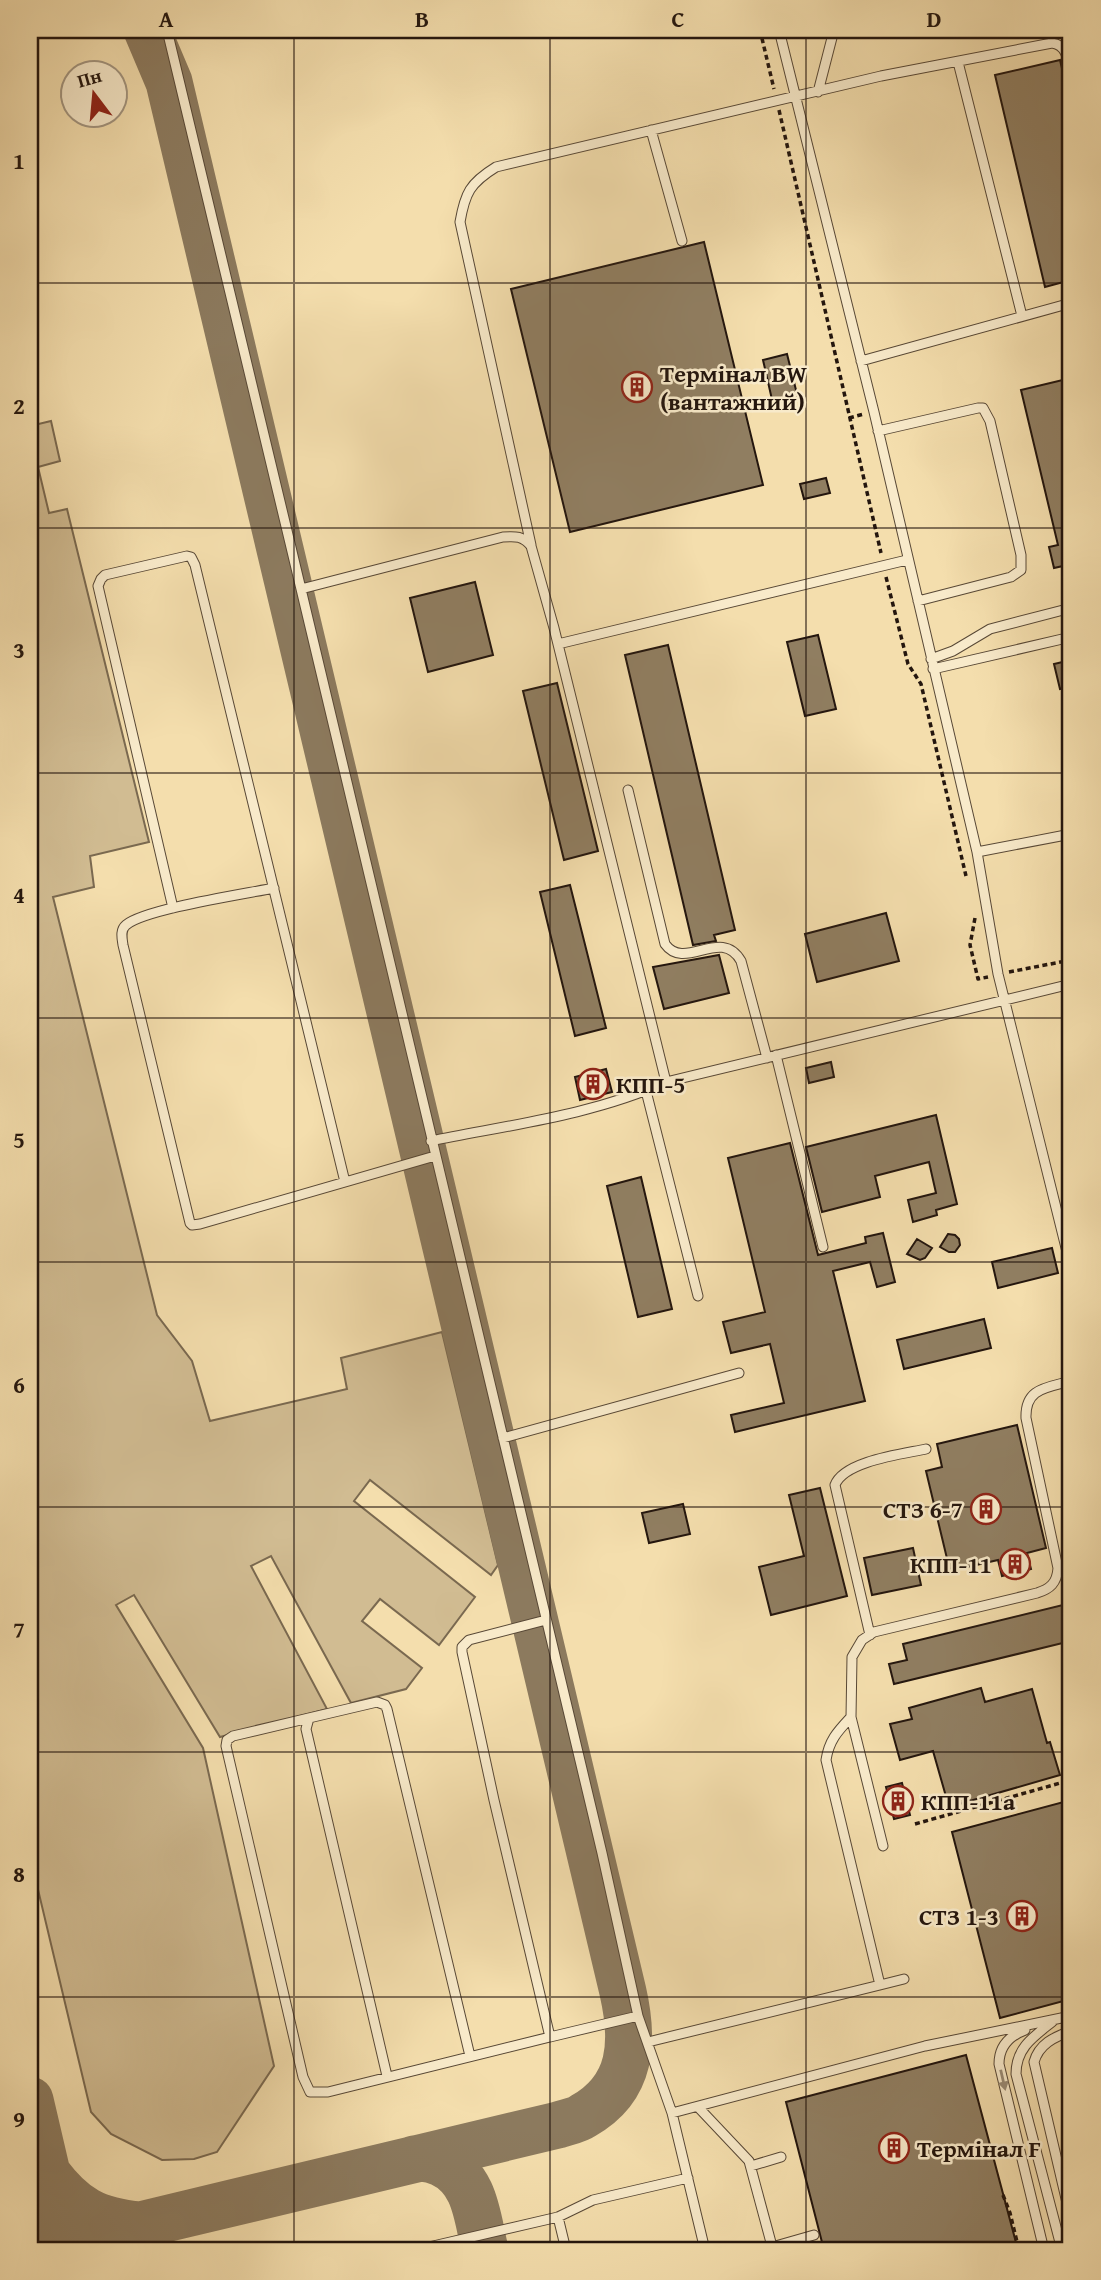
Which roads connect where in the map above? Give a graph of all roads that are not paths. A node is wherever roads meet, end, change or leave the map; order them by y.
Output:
1 (167, 30) edge
2 (779, 30) edge
3 (834, 30) edge
4 (958, 62) junction
5 (1071, 76) edge
6 (818, 92) junction
7 (795, 97) junction
8 (651, 130) junction
9 (682, 241) dead end
10 (1071, 303) edge
11 (1022, 316) junction
12 (861, 361) junction
13 (878, 431) junction
14 (531, 546) junction
15 (908, 560) junction
16 (301, 589) junction
17 (918, 601) junction
18 (1071, 608) edge
19 (1071, 637) edge
20 (558, 644) junction
21 (932, 664) junction
22 (628, 790) dead end
23 (1071, 834) edge
24 (977, 852) junction
25 (274, 888) junction
26 (173, 908) junction
27 (1071, 984) edge
28 (1004, 1000) junction
29 (771, 1056) junction
30 (666, 1082) junction
31 (646, 1091) junction
32 (431, 1141) junction
33 (435, 1156) junction
34 (345, 1182) junction
35 (823, 1247) dead end
36 (1071, 1268) edge
37 (698, 1296) dead end
38 (739, 1373) dead end
39 (1071, 1381) edge
40 (503, 1438) junction
41 (926, 1449) dead end
42 (546, 1620) junction
43 (870, 1635) junction
44 (851, 1717) junction
45 (309, 1718) junction
46 (883, 1846) dead end
47 (904, 1979) dead end
48 (880, 1985) junction
49 (638, 2016) junction
50 (1071, 2017) edge
51 (1053, 2021) junction
52 (1071, 2032) edge
53 (550, 2038) junction
54 (648, 2042) junction
55 (470, 2056) junction
56 (387, 2076) junction
57 (698, 2107) junction
58 (673, 2113) junction
59 (781, 2157) dead end
60 (751, 2166) junction
61 (688, 2178) junction
62 (558, 2217) junction
63 (1071, 2220) edge
64 (814, 2235) dead end
65 (772, 2248) edge
66 (416, 2250) edge
67 (566, 2250) edge
68 (705, 2250) edge
69 (1044, 2250) edge
70 (1062, 2250) edge

1 - 16 lane
2 - 7 lane
3 - 6 lane
4 - 5 lane
4 - 6 lane
4 - 11 lane
6 - 7 lane
7 - 8 lane
7 - 12 lane
8 - 9 lane
8 - 14 lane
10 - 11 lane
11 - 12 lane
12 - 13 lane
13 - 15 lane
13 - 17 lane
14 - 16 lane
14 - 20 lane
15 - 17 lane
15 - 20 lane
16 - 32 lane
17 - 21 lane
18 - 21 lane
19 - 21 lane
20 - 30 lane
21 - 24 lane
22 - 29 lane
23 - 24 lane
24 - 28 lane
25 - 26 lane
25 - 26 lane
25 - 34 lane
26 - 34 lane
27 - 28 lane
28 - 29 lane
28 - 36 lane
29 - 30 lane
29 - 35 lane
30 - 31 lane
31 - 32 lane
31 - 37 lane
32 - 33 lane
33 - 34 lane
33 - 40 lane
38 - 40 lane
39 - 43 lane
40 - 42 lane
41 - 43 lane
42 - 49 lane
42 - 53 lane
43 - 44 lane
44 - 46 lane
44 - 48 lane
45 - 55 lane
45 - 56 lane
45 - 56 lane
47 - 48 lane
48 - 54 lane
49 - 53 lane
49 - 54 lane
50 - 51 lane
51 - 57 lane
51 -> 69 lane
51 - 70 lane
52 - 63 lane
53 - 55 lane
54 - 58 lane
55 - 56 lane
57 - 58 lane
57 - 60 lane
58 - 61 lane
59 - 60 lane
60 - 65 lane
61 - 62 lane
61 - 68 lane
62 - 66 lane
62 - 67 lane
64 - 65 lane

